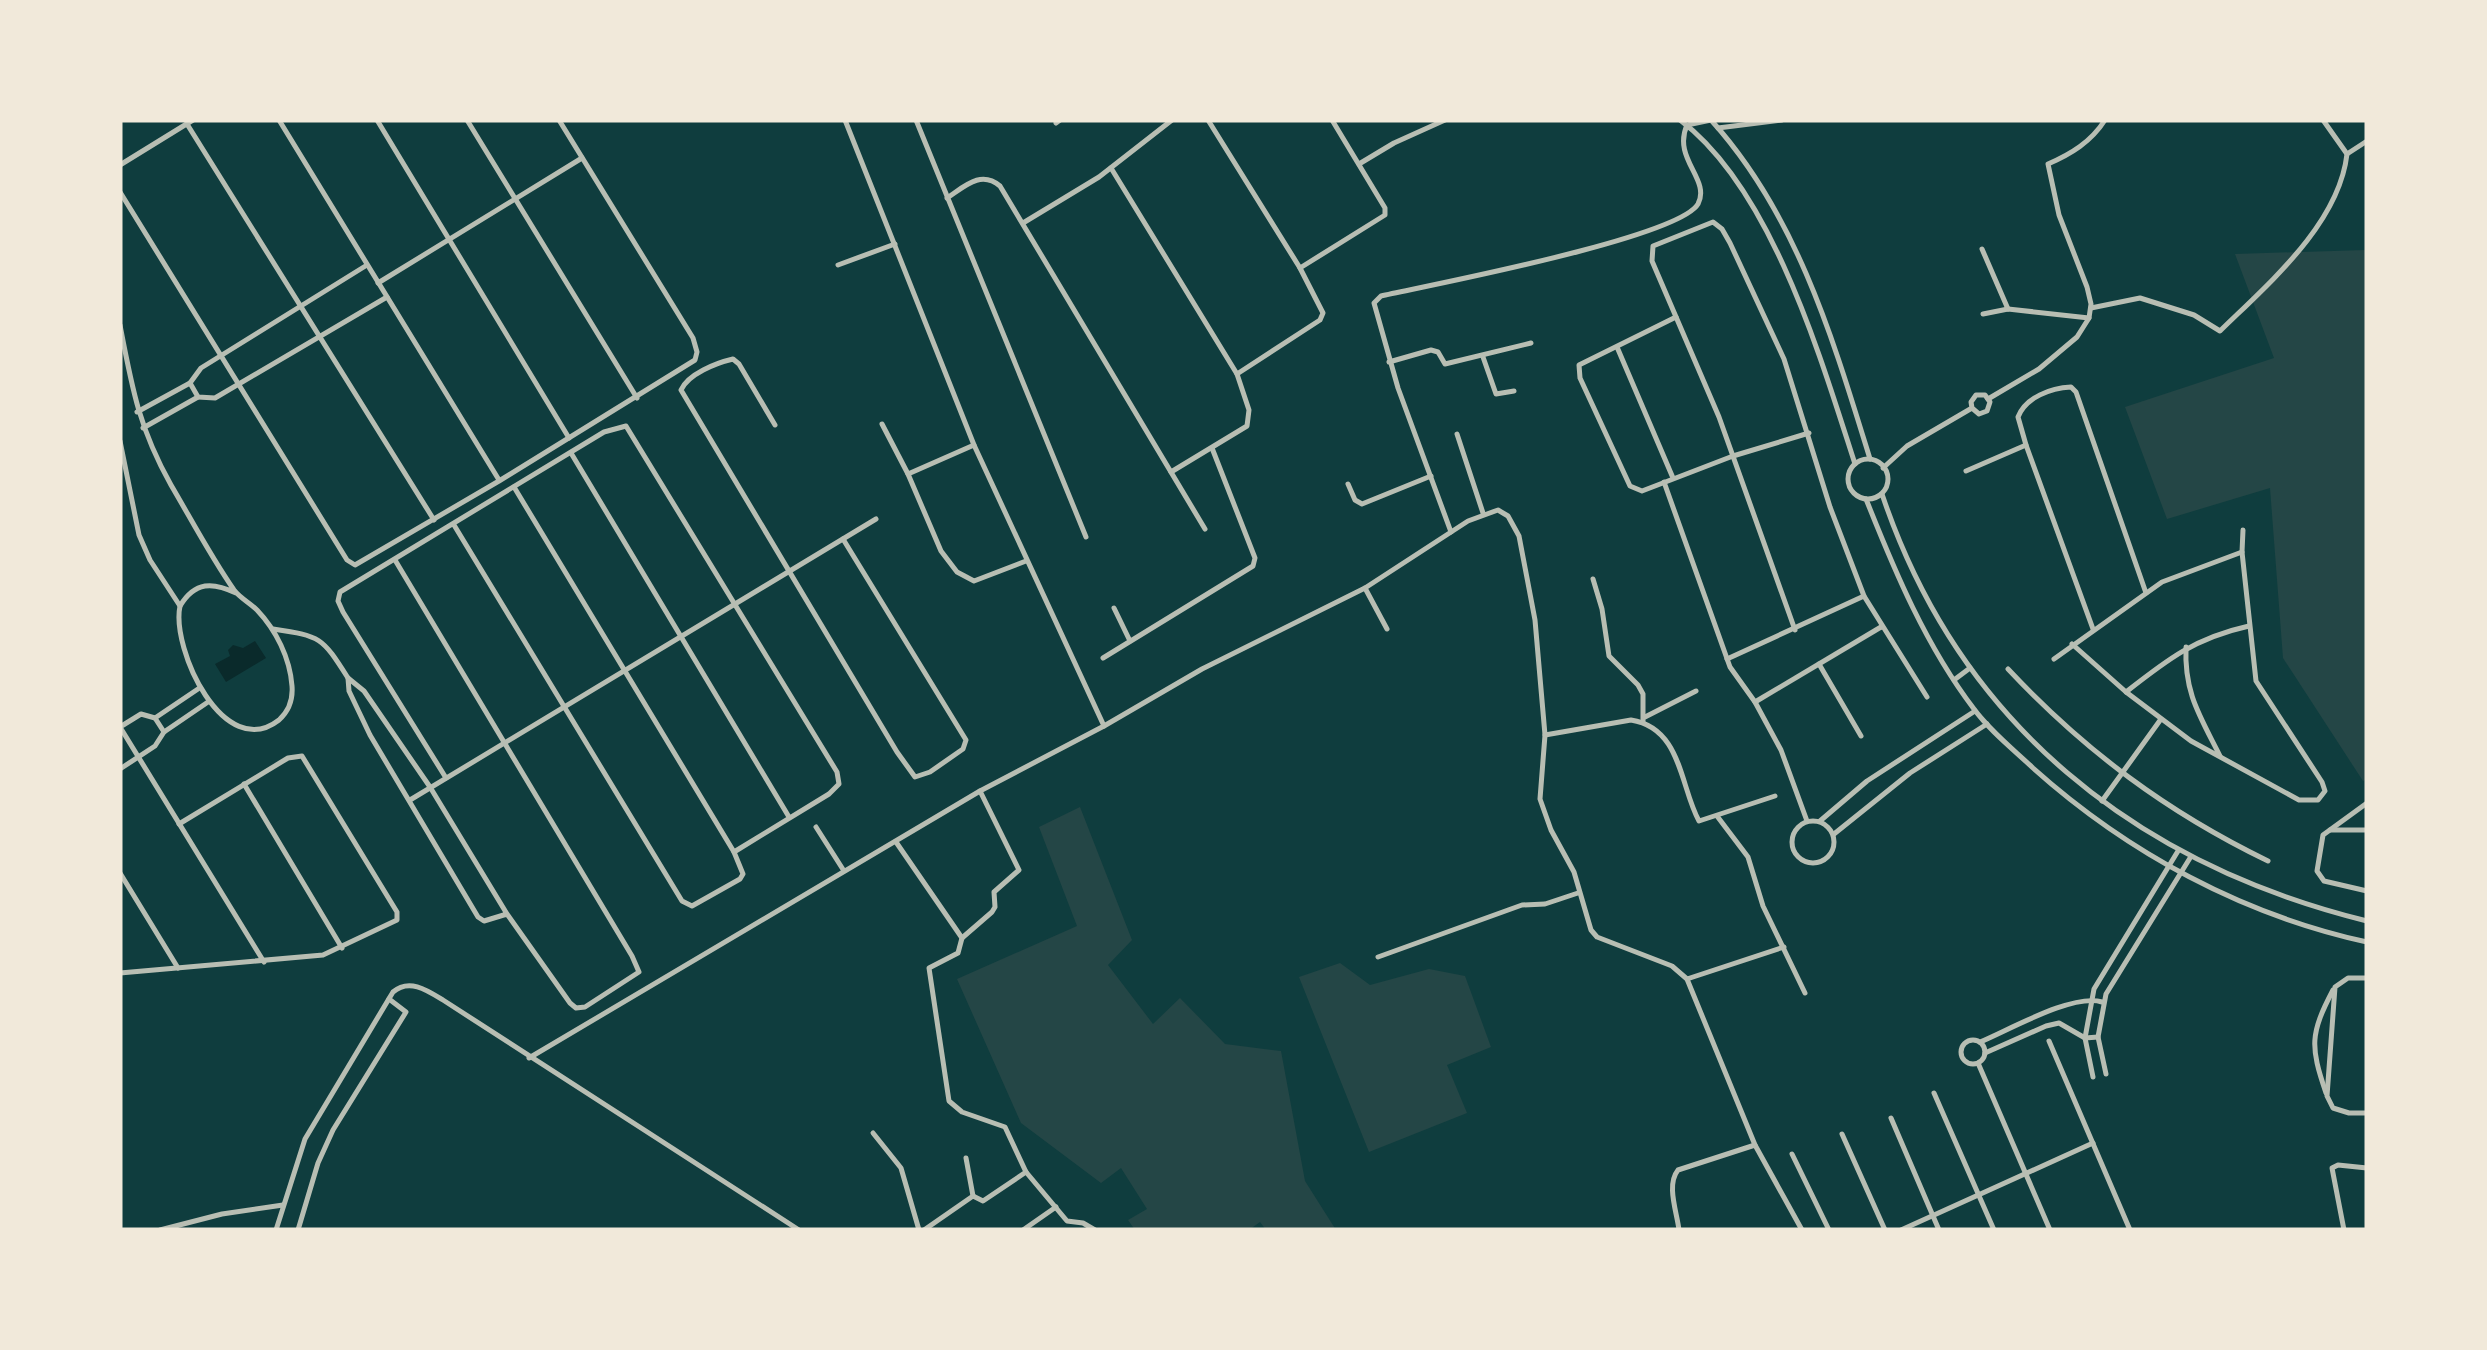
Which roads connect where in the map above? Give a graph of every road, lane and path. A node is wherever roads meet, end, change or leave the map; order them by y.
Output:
1 (279, 120) edge
2 (377, 120) edge
3 (467, 120) edge
4 (559, 120) edge
5 (844, 120) edge
6 (916, 120) edge
7 (1172, 120) edge
8 (1208, 120) edge
9 (1332, 120) edge
10 (1445, 120) edge
11 (1680, 120) edge
12 (1711, 120) edge
13 (1782, 120) edge
14 (2105, 120) edge
15 (2323, 120) edge
16 (190, 122) edge
17 (1687, 125) junction
18 (1718, 128) junction
19 (2367, 141) edge
20 (2347, 154) junction
21 (582, 158) junction
22 (1360, 164) junction
23 (120, 165) edge
24 (1112, 168) junction
25 (120, 192) edge
26 (947, 198) junction
27 (515, 199) junction
28 (1022, 223) junction
29 (449, 240) junction
30 (895, 244) junction
31 (1982, 250) dead end
32 (367, 264) junction
33 (838, 264) dead end
34 (1300, 268) junction
35 (378, 282) junction
36 (387, 297) junction
37 (300, 306) junction
38 (2091, 308) junction
39 (2008, 309) junction
40 (1984, 314) dead end
41 (1676, 317) junction
42 (2089, 318) junction
43 (120, 325) edge
44 (319, 336) junction
45 (1532, 343) dead end
46 (1616, 347) junction
47 (221, 356) junction
48 (1483, 356) junction
49 (1389, 362) junction
50 (1237, 374) junction
51 (190, 383) junction
52 (238, 384) junction
53 (1514, 392) dead end
54 (198, 396) junction
55 (637, 398) junction
56 (1988, 400) junction
57 (1972, 408) junction
58 (136, 412) junction
59 (882, 424) dead end
60 (774, 425) dead end
61 (143, 428) junction
62 (1456, 434) dead end
63 (1809, 434) junction
64 (568, 438) junction
65 (120, 441) edge
66 (974, 445) junction
67 (2026, 445) junction
68 (1212, 448) junction
69 (570, 453) junction
70 (1732, 456) junction
71 (1870, 459) junction
72 (1855, 464) junction
73 (1883, 468) junction
74 (1966, 471) dead end
75 (1171, 472) junction
76 (908, 474) junction
77 (1431, 476) junction
78 (1673, 478) junction
79 (499, 481) junction
80 (1664, 482) junction
81 (1348, 484) dead end
82 (514, 486) junction
83 (1882, 494) junction
84 (1866, 499) junction
85 (1484, 513) junction
86 (876, 519) dead end
87 (434, 520) junction
88 (454, 525) junction
89 (1204, 529) dead end
90 (2243, 530) dead end
91 (1451, 532) junction
92 (1086, 536) dead end
93 (843, 539) junction
94 (2242, 552) junction
95 (395, 560) junction
96 (1026, 562) junction
97 (790, 571) junction
98 (1593, 579) dead end
99 (1364, 588) junction
100 (2146, 593) junction
101 (236, 594) junction
102 (1864, 596) junction
103 (737, 603) junction
104 (180, 606) junction
105 (1114, 608) dead end
106 (2250, 625) junction
107 (1882, 627) junction
108 (1387, 628) dead end
109 (2092, 628) junction
110 (272, 629) junction
111 (1795, 630) junction
112 (681, 637) junction
113 (1130, 641) junction
114 (2072, 644) junction
115 (2186, 647) junction
116 (1104, 658) dead end
117 (1726, 658) junction
118 (2054, 659) dead end
119 (1820, 664) junction
120 (1970, 668) junction
121 (2008, 669) dead end
122 (625, 670) junction
123 (348, 678) junction
124 (1954, 680) junction
125 (199, 689) junction
126 (1696, 691) dead end
127 (2126, 692) junction
128 (1928, 698) dead end
129 (209, 702) junction
130 (1755, 702) junction
131 (564, 707) junction
132 (1975, 711) junction
133 (379, 714) junction
134 (155, 718) junction
135 (2160, 719) junction
136 (363, 720) junction
137 (1644, 720) junction
138 (1987, 724) junction
139 (1104, 726) junction
140 (120, 727) edge
141 (164, 732) junction
142 (1544, 735) junction
143 (1861, 736) dead end
144 (504, 743) junction
145 (138, 758) junction
146 (1901, 758) junction
147 (2221, 758) junction
148 (120, 769) edge
149 (1910, 773) junction
150 (2121, 774) junction
151 (446, 778) junction
152 (244, 784) junction
153 (430, 787) junction
154 (980, 791) junction
155 (1775, 796) dead end
156 (410, 800) junction
157 (2102, 801) junction
158 (2367, 803) edge
159 (1717, 816) junction
160 (789, 817) junction
161 (1807, 821) junction
162 (1820, 821) junction
163 (178, 824) junction
164 (816, 827) dead end
165 (2328, 830) junction
166 (2367, 830) edge
167 (1834, 834) junction
168 (896, 842) junction
169 (2179, 850) junction
170 (734, 852) junction
171 (2191, 857) junction
172 (2268, 860) dead end
173 (2170, 866) junction
174 (844, 871) junction
175 (120, 873) edge
176 (2180, 873) junction
177 (2367, 891) edge
178 (1578, 893) junction
179 (507, 914) junction
180 (2367, 922) edge
181 (962, 938) junction
182 (2367, 942) edge
183 (1785, 947) junction
184 (342, 948) junction
185 (1378, 957) dead end
186 (264, 962) junction
187 (178, 968) junction
188 (120, 972) edge
189 (2367, 978) edge
190 (1687, 979) junction
191 (2335, 987) junction
192 (1805, 993) dead end
193 (391, 995) junction
194 (2091, 998) junction
195 (2103, 1002) junction
196 (2098, 1037) junction
197 (2084, 1038) junction
198 (2049, 1041) dead end
199 (1980, 1042) junction
200 (1985, 1054) junction
201 (529, 1058) junction
202 (1978, 1064) junction
203 (2106, 1074) dead end
204 (2093, 1077) dead end
205 (1934, 1093) dead end
206 (2327, 1096) junction
207 (2367, 1113) edge
208 (1891, 1118) dead end
209 (873, 1133) dead end
210 (1842, 1134) dead end
211 (2093, 1143) junction
212 (1755, 1145) junction
213 (1792, 1154) dead end
214 (966, 1158) dead end
215 (2367, 1168) edge
216 (1026, 1172) junction
217 (2026, 1174) junction
218 (1979, 1195) junction
219 (973, 1196) junction
220 (283, 1206) junction
221 (1056, 1207) junction
222 (1933, 1216) junction
223 (160, 1230) edge
224 (276, 1230) edge
225 (298, 1230) edge
226 (799, 1230) edge
227 (922, 1230) edge
228 (1023, 1230) edge
229 (1094, 1230) edge
230 (1679, 1230) edge
231 (1802, 1230) edge
232 (1829, 1230) edge
233 (1885, 1230) edge
234 (1901, 1230) edge
235 (1940, 1230) edge
236 (1994, 1230) edge
237 (2050, 1230) edge
238 (2130, 1230) edge
239 (2344, 1230) edge

1 - 32 street
2 - 29 street
3 - 27 street
4 - 21 street
5 - 30 street
6 - 26 street
7 - 24 street
8 - 34 street
9 - 22 street
10 - 22 street
11 - 17 street
12 - 17 street
12 - 18 street
13 - 18 street
14 - 38 street
15 - 20 street
16 - 23 street
16 - 37 street
17 - 49 street
17 - 72 street
18 - 71 street
19 - 20 street
20 - 38 street
21 - 27 street
21 - 55 street
22 - 34 street
24 - 28 street
24 - 50 street
25 - 47 street
26 - 28 street
26 - 92 street
27 - 29 street
27 - 55 street
28 - 75 street
29 - 35 street
29 - 64 street
30 - 33 street
30 - 66 street
31 - 39 street
32 - 35 street
32 - 37 street
34 - 50 street
35 - 36 street
36 - 44 street
36 - 79 street
37 - 44 street
37 - 47 street
38 - 42 street
39 - 40 street
39 - 42 street
41 - 46 street
41 - 63 street
41 - 70 street
42 - 56 street
43 - 58 street
44 - 52 street
44 - 87 street
45 - 48 street
46 - 78 street
46 - 80 street
47 - 51 street
47 - 52 street
48 - 49 street
48 - 53 street
49 - 77 street
50 - 68 street
51 - 54 street
51 - 58 street
52 - 54 street
52 - 87 street
54 - 61 street
55 - 64 street
56 - 57 street
56 - 57 street
57 - 73 street
58 - 61 street
59 - 76 street
60 - 97 street
61 - 101 street
62 - 85 street
63 - 70 street
63 - 102 street
64 - 79 street
65 - 104 street
66 - 76 street
66 - 96 street
67 - 74 street
67 - 100 street
67 - 109 street
68 - 75 street
68 - 113 street
69 - 82 street
69 - 103 street
69 - 112 street
70 - 78 street
70 - 111 street
71 - 72 street
71 - 73 street
72 - 84 street
73 - 83 street
75 - 89 street
76 - 96 street
77 - 81 street
77 - 91 street
78 - 80 street
79 - 87 street
80 - 117 street
82 - 88 street
82 - 122 street
83 - 84 street
83 - 120 street
84 - 124 street
85 - 91 street
85 - 142 street
86 - 93 street
88 - 95 street
88 - 131 street
90 - 94 street
91 - 99 street
93 - 97 street
93 - 97 street
94 - 100 street
94 - 106 street
95 - 144 street
95 - 151 street
96 - 139 street
97 - 103 street
98 - 137 street
99 - 108 street
99 - 139 street
100 - 109 street
101 - 104 street
101 - 110 street
102 - 107 street
102 - 111 street
103 - 112 street
103 - 160 street
104 - 125 street
105 - 113 street
106 - 115 street
106 - 147 street
107 - 119 street
107 - 128 street
109 - 114 street
110 - 123 street
110 - 129 street
111 - 117 street
112 - 122 street
112 - 160 street
113 - 116 street
114 - 118 street
114 - 127 street
115 - 127 street
115 - 147 street
117 - 130 street
119 - 130 street
119 - 143 street
120 - 124 street
120 - 157 street
121 - 150 street
122 - 131 street
122 - 170 street
123 - 133 street
123 - 136 street
124 - 132 street
125 - 129 street
125 - 134 street
126 - 137 street
127 - 135 street
129 - 141 street
130 - 161 street
131 - 144 street
131 - 170 street
132 - 138 street
132 - 146 street
133 - 136 street
133 - 153 street
134 - 140 street
134 - 141 street
135 - 147 street
135 - 150 street
136 - 156 street
137 - 142 street
137 - 159 street
138 - 149 street
138 - 173 street
139 - 154 street
140 - 145 street
141 - 145 street
142 - 178 street
144 - 151 street
144 - 179 street
145 - 148 street
145 - 163 street
146 - 149 street
146 - 162 street
149 - 167 street
150 - 157 street
150 - 172 street
151 - 153 street
152 - 163 street
152 - 184 street
152 - 184 street
153 - 156 street
153 - 179 street
154 - 168 street
154 - 181 street
155 - 159 street
156 - 179 street
157 - 169 street
158 - 165 street
159 - 183 street
160 - 170 street
161 - 162 street
161 - 167 street
162 - 167 street
163 - 186 street
164 - 174 street
165 - 166 street
165 - 177 street
168 - 174 street
168 - 181 street
169 - 171 street
169 - 173 street
171 - 176 street
171 - 180 street
173 - 176 street
173 - 194 street
174 - 201 street
175 - 187 street
176 - 182 street
176 - 195 street
178 - 185 street
178 - 190 street
181 - 216 street
183 - 190 street
183 - 192 street
184 - 186 street
186 - 187 street
187 - 188 street
189 - 191 street
190 - 212 street
191 - 206 street
191 - 206 street
193 - 201 street
193 - 220 street
193 - 225 street
194 - 195 street
194 - 197 street
194 - 199 street
195 - 196 street
196 - 197 street
196 - 203 street
197 - 200 street
197 - 204 street
198 - 211 street
199 - 200 street
199 - 202 street
200 - 202 street
201 - 226 street
202 - 217 street
205 - 218 street
206 - 207 street
208 - 222 street
209 - 227 street
210 - 233 street
211 - 217 street
211 - 238 street
212 - 230 street
212 - 231 street
213 - 232 street
214 - 219 street
215 - 239 street
216 - 219 street
216 - 221 street
217 - 218 street
217 - 237 street
218 - 222 street
218 - 236 street
219 - 227 street
220 - 223 street
220 - 224 street
221 - 228 street
221 - 229 street
222 - 234 street
222 - 235 street

